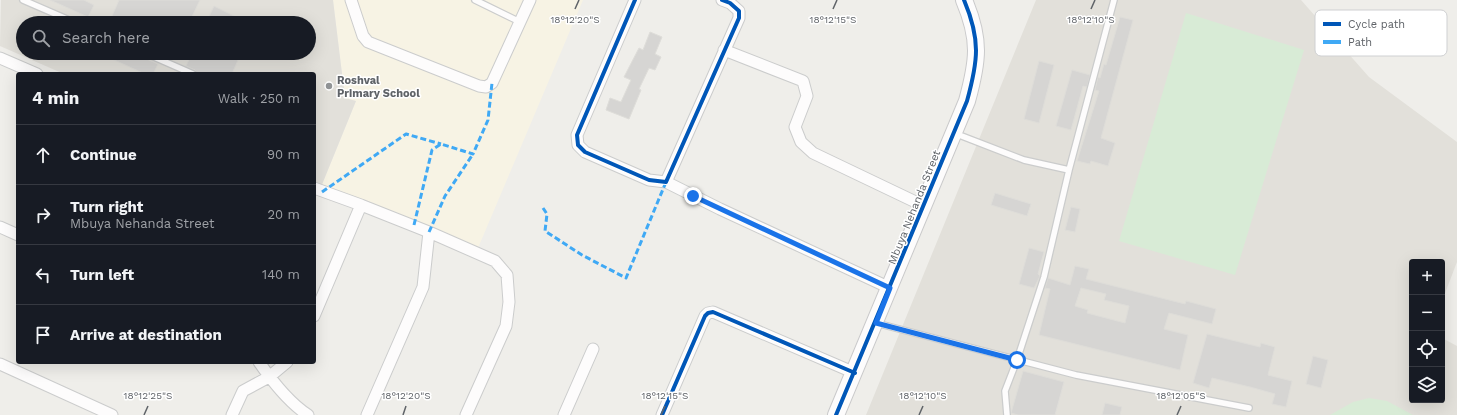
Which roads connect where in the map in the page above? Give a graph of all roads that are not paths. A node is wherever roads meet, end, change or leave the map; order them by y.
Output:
1 (23, 0) edge
2 (351, 0) edge
3 (475, 0) edge
4 (530, 0) edge
5 (635, 0) edge
6 (722, 0) edge
7 (964, 0) edge
8 (1114, 0) edge
9 (60, 16) edge
10 (520, 22) junction
11 (724, 50) junction
12 (0, 58) edge
13 (161, 60) edge
14 (32, 72) edge
15 (188, 72) edge
16 (954, 133) junction
17 (1069, 170) junction
18 (666, 182) junction
19 (316, 189) edge
20 (361, 205) junction
21 (924, 206) junction
22 (0, 227) edge
23 (429, 232) junction
24 (16, 234) edge
25 (890, 288) junction
26 (316, 311) edge
27 (876, 323) junction
28 (593, 349) dead end
29 (1017, 360) junction
30 (0, 364) edge
31 (260, 364) edge
32 (285, 364) edge
33 (855, 373) junction
34 (269, 377) junction
35 (1249, 408) dead end
36 (112, 415) edge
37 (232, 415) edge
38 (308, 415) edge
39 (368, 415) edge
40 (466, 415) edge
41 (564, 415) edge
42 (662, 415) edge
43 (836, 415) edge
44 (1007, 415) edge

1 - 9 lane
2 - 10 street
3 - 10 lane
4 - 10 street
5 - 18 street
6 - 11 street
7 - 16 street, Mbuya Nehanda Street
8 - 17 lane
11 - 18 street
11 - 21 street
12 - 14 street
13 - 15 lane
16 - 17 lane
16 - 21 street, Mbuya Nehanda Street
17 - 29 lane
18 - 25 street
19 - 20 street
20 - 23 street
20 - 26 street
21 - 25 street, Mbuya Nehanda Street
22 - 24 street
23 - 39 street
23 - 40 street
25 - 27 street, Mbuya Nehanda Street
27 - 29 lane
27 - 33 street, Mbuya Nehanda Street
28 - 41 street
29 - 35 lane
29 - 44 lane
30 - 36 street
31 - 34 street
32 - 34 street
33 - 42 street
33 - 43 street, Mbuya Nehanda Street
34 - 37 street
34 - 38 street

